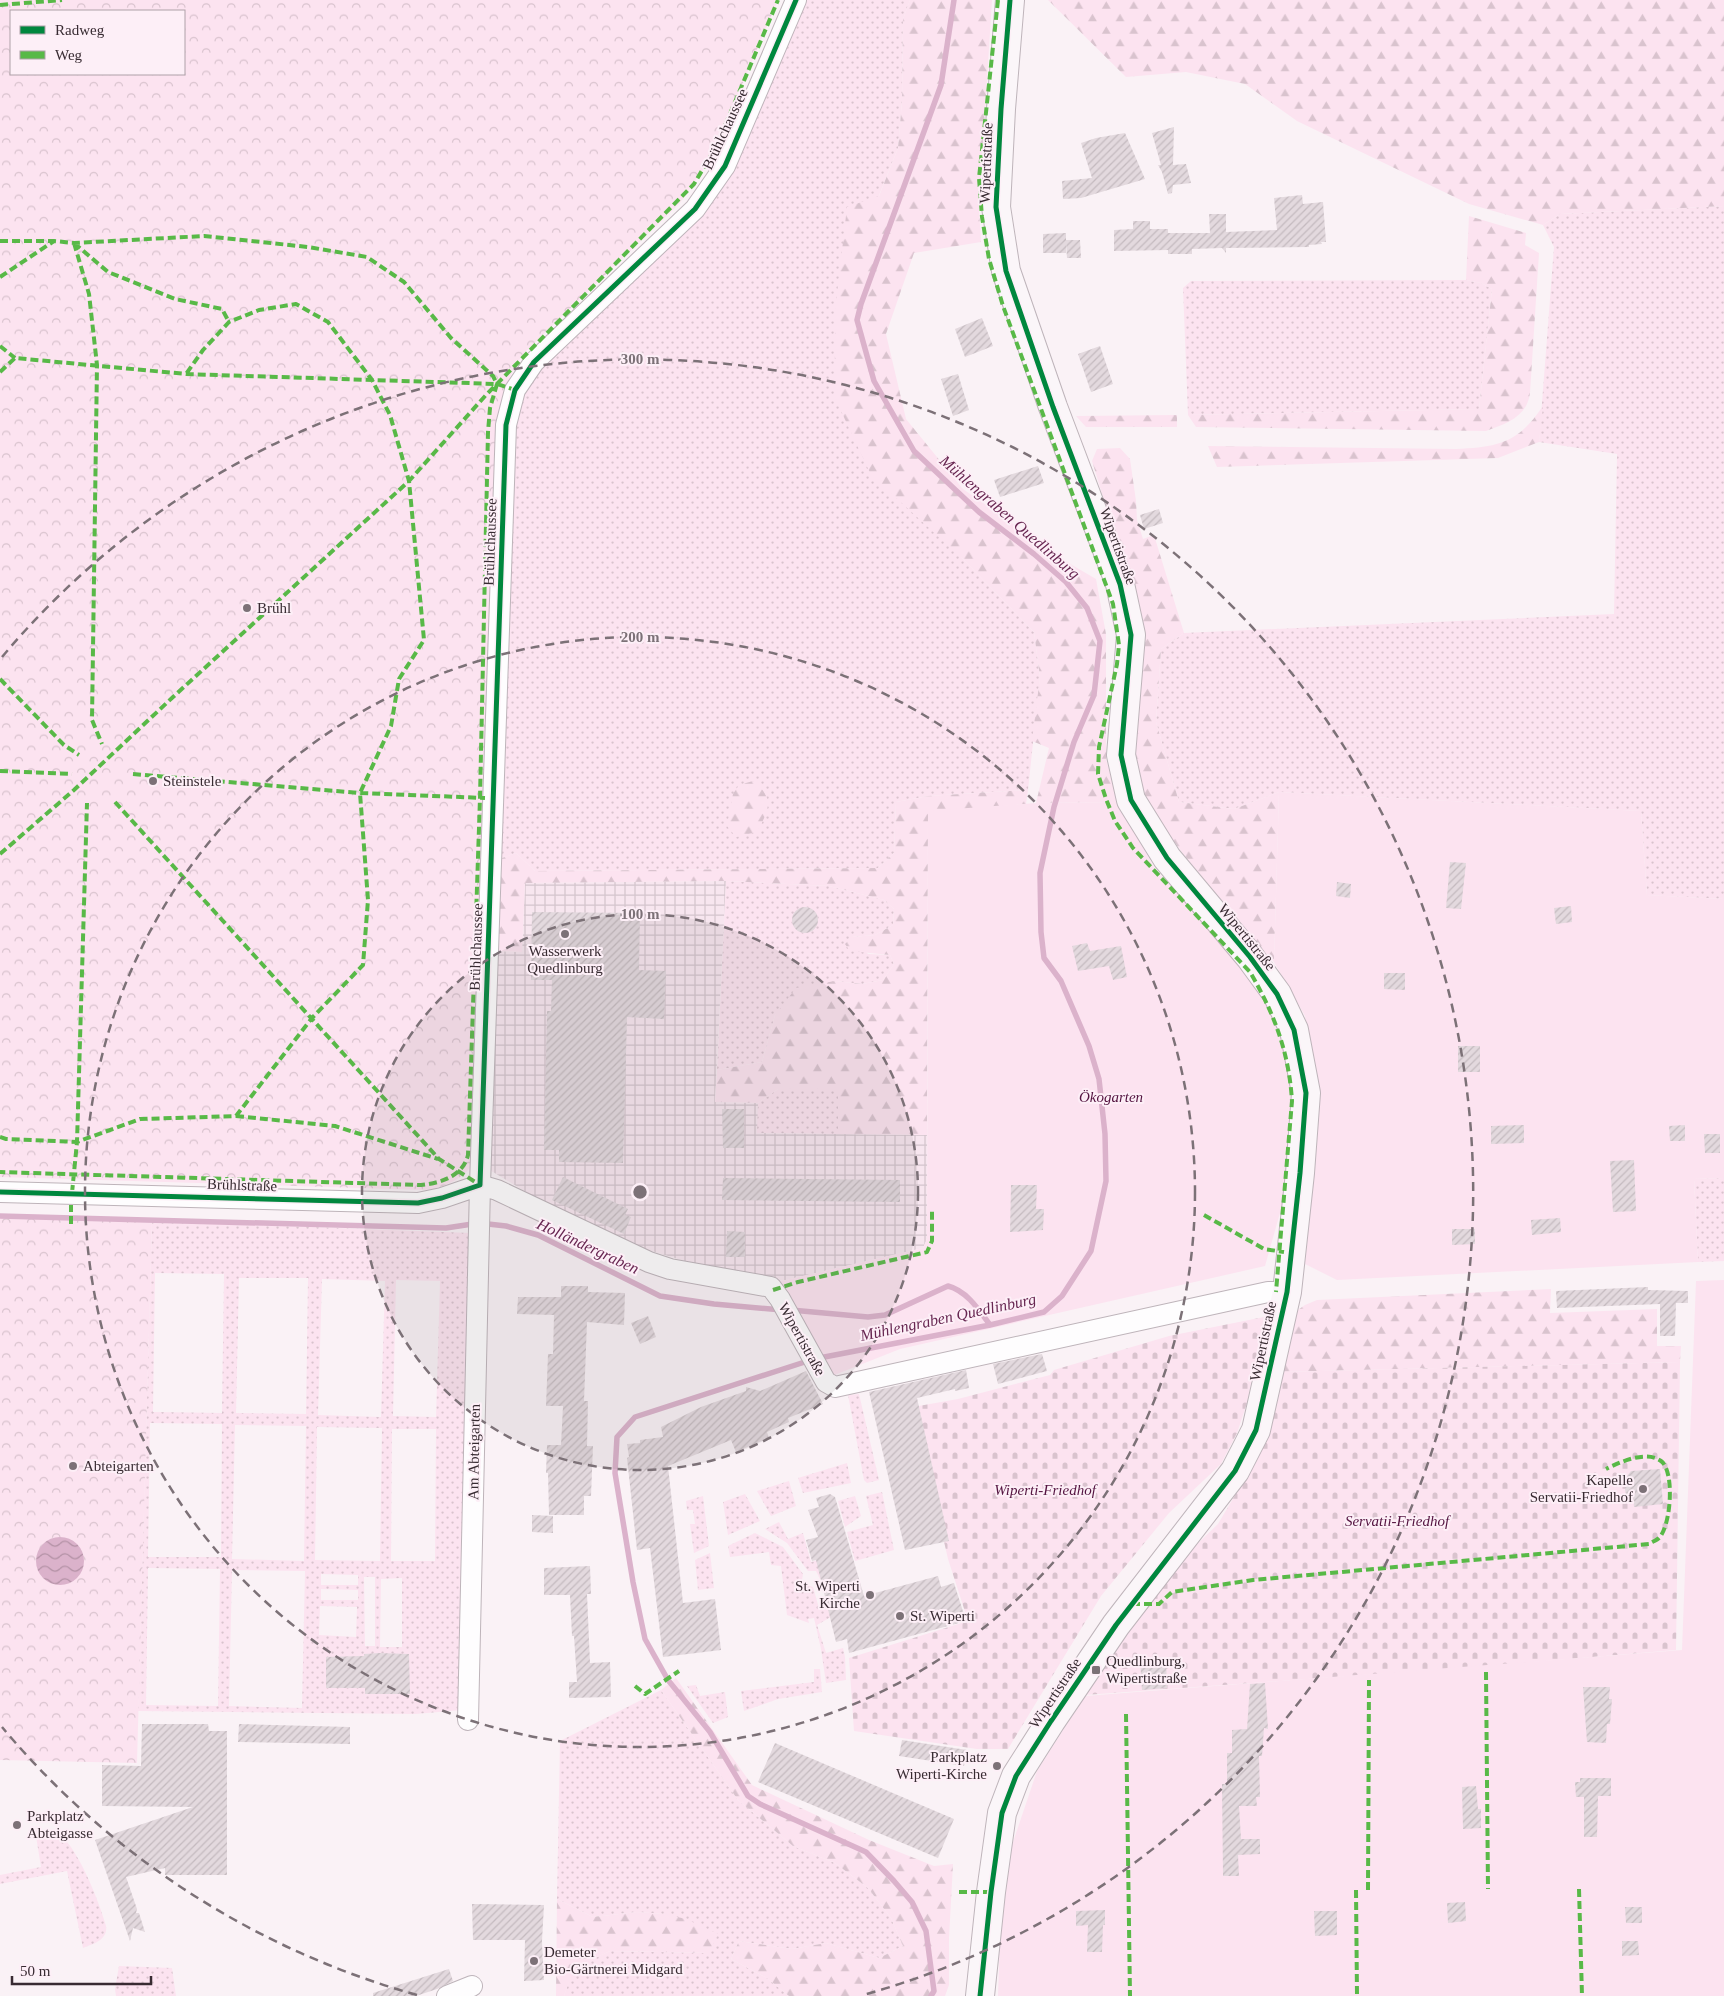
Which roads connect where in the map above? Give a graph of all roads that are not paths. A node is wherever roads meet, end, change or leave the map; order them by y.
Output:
1 (796, 0) edge
2 (1010, 0) edge
3 (480, 1185) junction
4 (0, 1192) edge
5 (1287, 1292) junction
6 (468, 1720) dead end
7 (472, 1986) dead end
8 (447, 1996) edge
9 (980, 1996) edge

1 - 3 street, Brühlchaussee
2 - 5 street, Wipertistraße
3 - 4 street, Brühlstraße
3 - 5 street, Wipertistraße
3 - 6 street, Am Abteigarten
5 - 9 street, Wipertistraße
7 - 8 street

